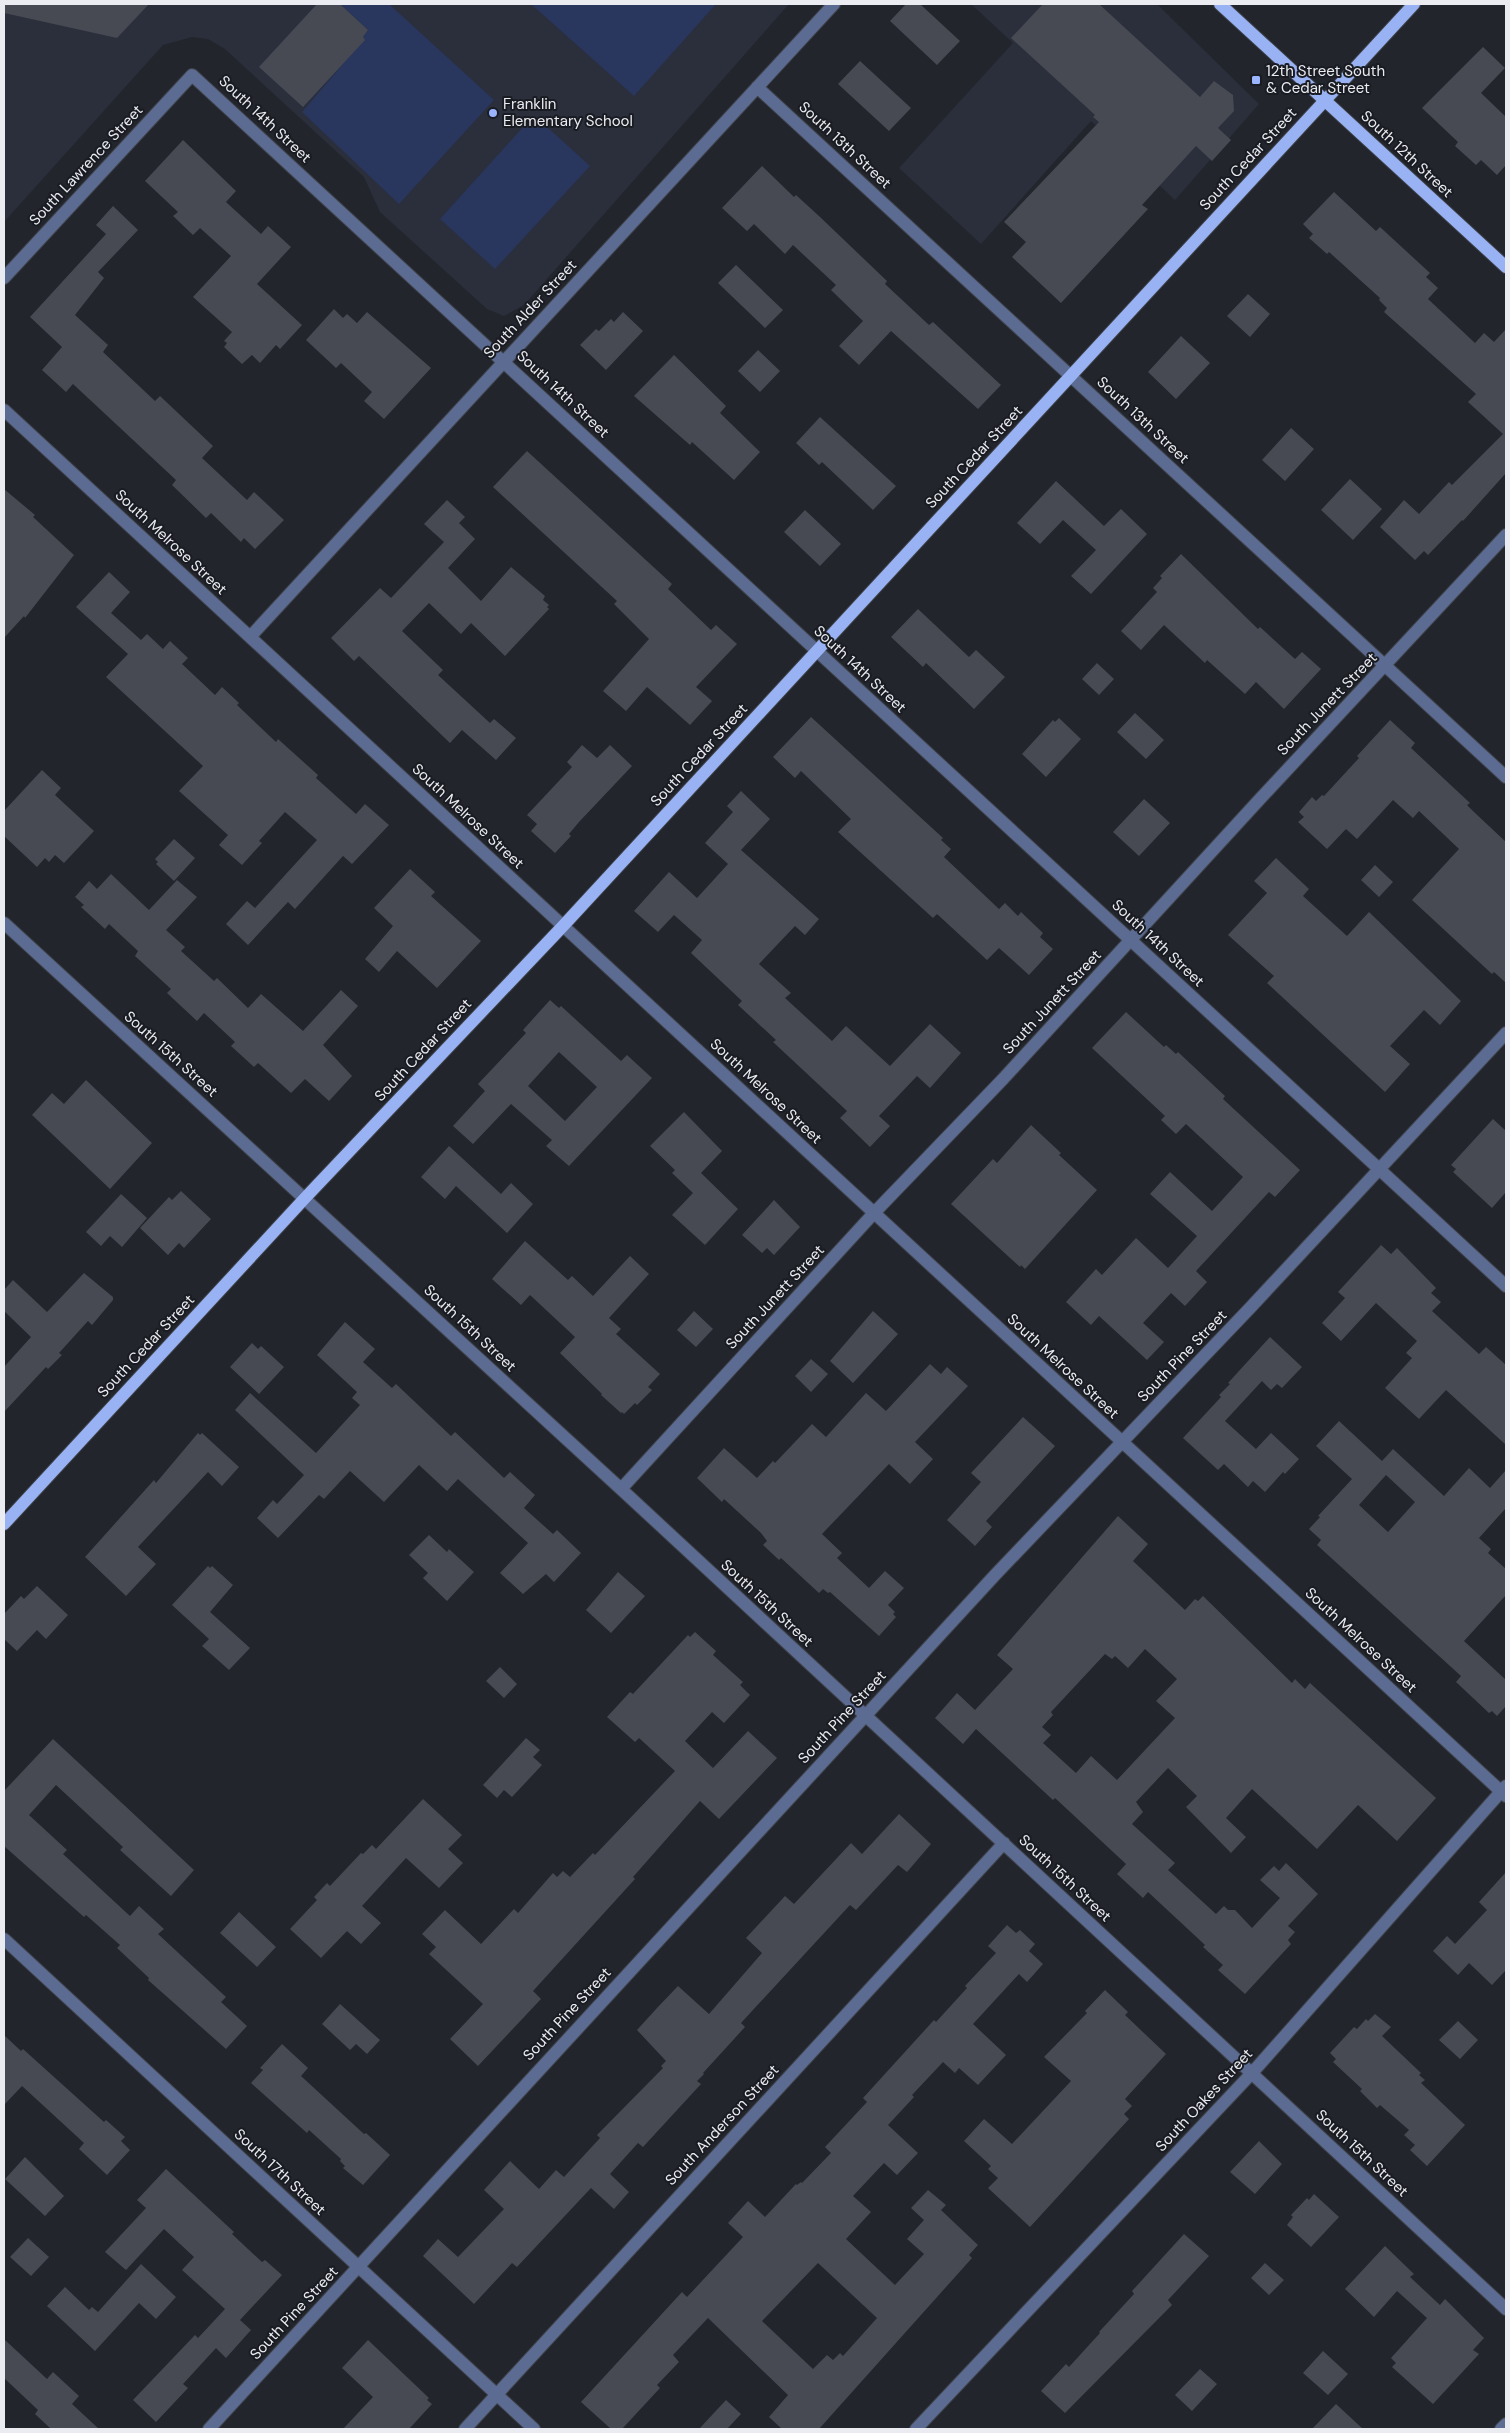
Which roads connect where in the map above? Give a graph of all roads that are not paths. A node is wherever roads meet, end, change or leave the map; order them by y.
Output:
1 (834, 4) edge
2 (1220, 4) edge
3 (1414, 4) edge
4 (192, 75) joint
5 (757, 86) junction
6 (1324, 100) junction
7 (1506, 268) edge
8 (4, 278) edge
9 (504, 361) junction
10 (1071, 376) junction
11 (4, 410) edge
12 (1506, 535) edge
13 (250, 637) junction
14 (817, 651) junction
15 (1386, 666) junction
16 (1506, 777) edge
17 (4, 923) edge
18 (563, 926) junction
19 (1131, 940) junction
20 (1506, 1033) edge
21 (1380, 1169) junction
22 (305, 1198) junction
23 (874, 1213) junction
24 (1506, 1286) edge
25 (1121, 1442) junction
26 (621, 1489) junction
27 (4, 1524) edge
28 (865, 1716) junction
29 (1505, 1791) edge
30 (1004, 1843) junction
31 (4, 1939) edge
32 (1252, 2073) junction
33 (359, 2268) junction
34 (1506, 2309) edge
35 (496, 2394) junction
36 (1506, 2424) edge
37 (209, 2429) edge
38 (465, 2429) edge
39 (534, 2429) edge
40 (916, 2429) edge
41 (1501, 2429) edge

1 - 5 street, South Alder Street
2 - 6 main road, South 12th Street
3 - 6 main road, South Cedar Street
4 - 8 street, South Lawrence Street
4 - 9 street, South 14th Street
5 - 9 street, South Alder Street
5 - 10 street, South 13th Street
6 - 7 main road, South 12th Street
6 - 10 main road, South Cedar Street
9 - 13 street, South Alder Street
9 - 14 street, South 14th Street
10 - 14 main road, South Cedar Street
10 - 15 street, South 13th Street
11 - 13 street, South Melrose Street
12 - 15 street, South Junett Street
13 - 18 street, South Melrose Street
14 - 18 main road, South Cedar Street
14 - 19 street, South 14th Street
15 - 16 street, South 13th Street
15 - 19 street, South Junett Street
17 - 22 street, South 15th Street
18 - 22 main road, South Cedar Street
18 - 23 street, South Melrose Street
19 - 21 street, South 14th Street
19 - 23 street, South Junett Street
20 - 21 street, South Pine Street
21 - 24 street, South 14th Street
21 - 25 street, South Pine Street
22 - 26 street, South 15th Street
22 - 27 main road, South Cedar Street
23 - 25 street, South Melrose Street
23 - 26 street, South Junett Street
25 - 28 street, South Pine Street
25 - 29 street, South Melrose Street
26 - 28 street, South 15th Street
28 - 30 street, South 15th Street
28 - 33 street, South Pine Street
29 - 32 street, South Oakes Street
30 - 32 street, South 15th Street
30 - 35 street, South Anderson Street
31 - 33 street, South 17th Street
32 - 34 street, South 15th Street
32 - 40 street, South Oakes Street
33 - 35 street, South 17th Street
33 - 37 street, South Pine Street
35 - 38 street, South Anderson Street
35 - 39 street, South 17th Street
36 - 41 street

